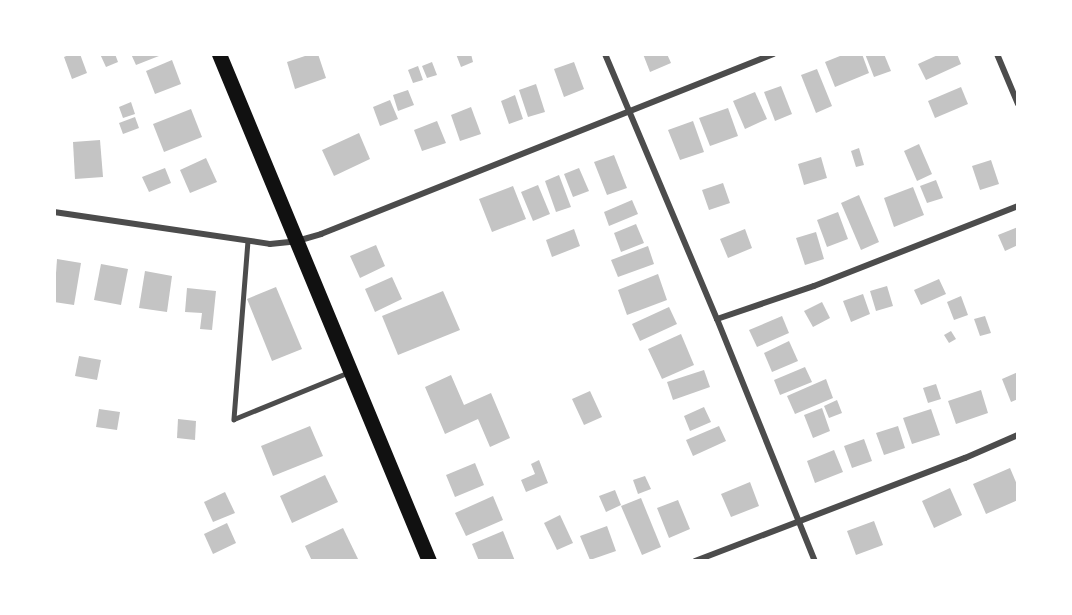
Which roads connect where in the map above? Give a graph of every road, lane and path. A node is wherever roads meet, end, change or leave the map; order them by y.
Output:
1 (605, 54) edge
2 (773, 54) edge
3 (997, 54) edge
4 (223, 55) edge
5 (1018, 104) edge
6 (630, 111) junction
7 (1018, 206) edge
8 (54, 212) edge
9 (248, 241) junction
10 (297, 241) junction
11 (717, 319) junction
12 (351, 371) junction
13 (1018, 435) edge
14 (798, 520) junction
15 (429, 561) edge
16 (695, 561) edge
17 (815, 561) edge

1 - 6 street
2 - 6 street
3 - 5 street
4 - 10 main road
6 - 10 street
6 - 11 street
7 - 11 street
8 - 9 street
9 - 10 street
9 - 12 lane
10 - 12 main road
11 - 14 street
12 - 15 main road
13 - 14 street
14 - 16 street
14 - 17 street

